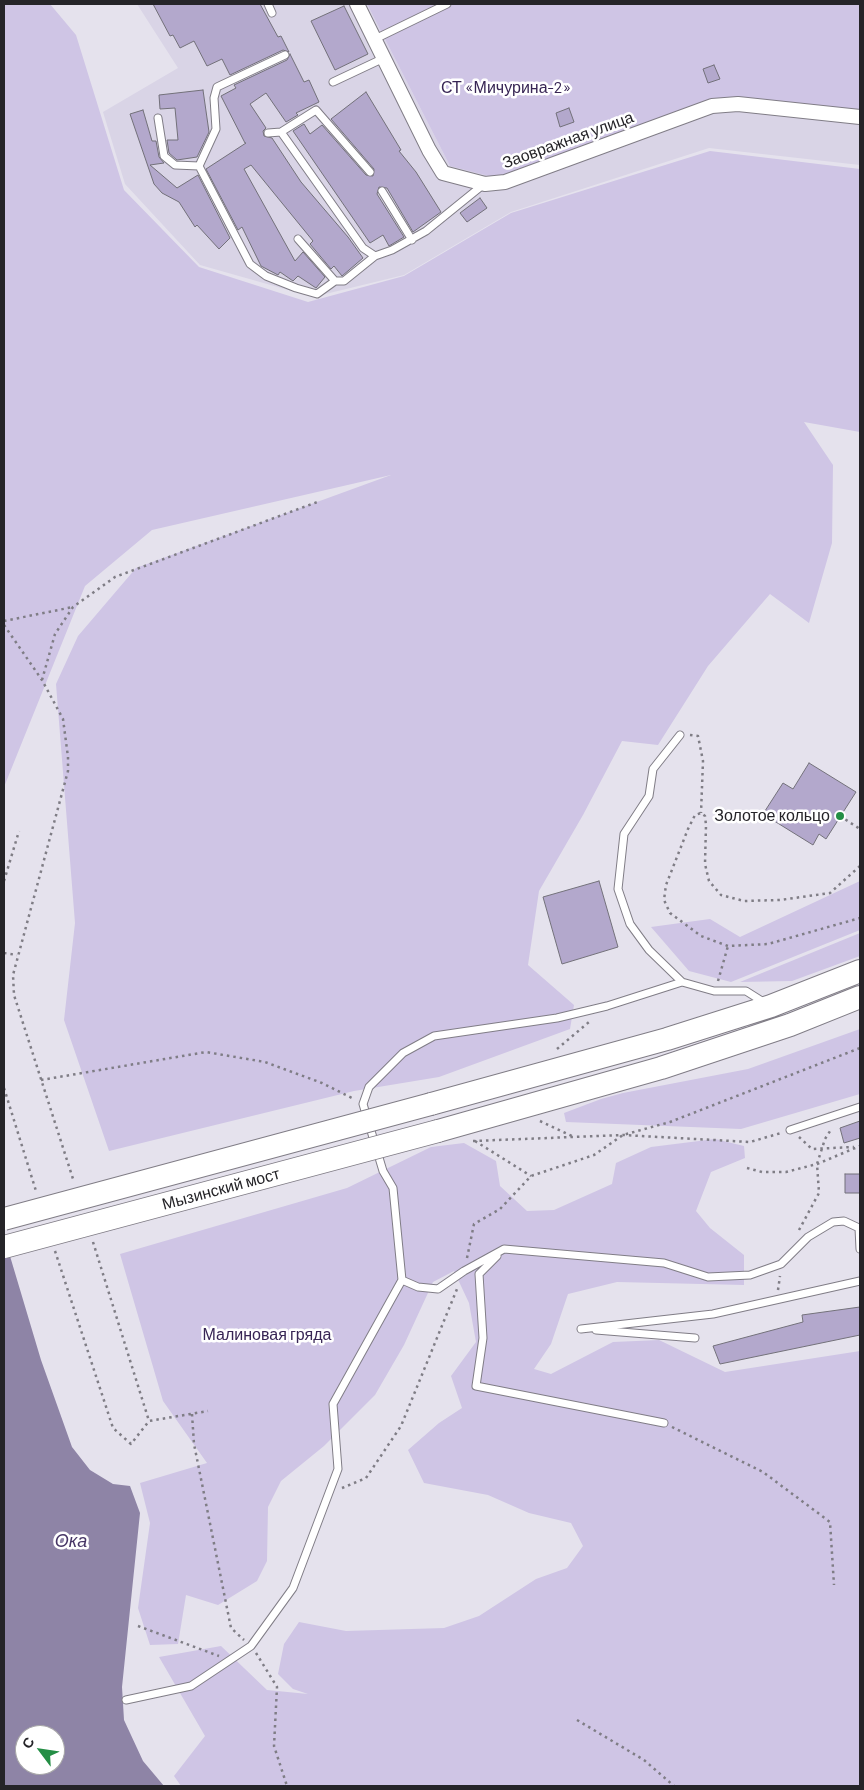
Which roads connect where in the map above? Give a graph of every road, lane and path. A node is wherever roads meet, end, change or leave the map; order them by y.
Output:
1 (268, 4) edge
2 (357, 4) edge
3 (447, 4) edge
4 (272, 13) dead end
5 (374, 39) junction
6 (285, 55) dead end
7 (384, 58) junction
8 (332, 82) dead end
9 (158, 118) dead end
10 (860, 118) edge
11 (281, 132) junction
12 (268, 133) dead end
13 (199, 166) junction
14 (370, 172) dead end
15 (485, 184) junction
16 (382, 191) dead end
17 (298, 239) dead end
18 (412, 240) junction
19 (376, 256) junction
20 (335, 281) junction
21 (320, 501) dead end
22 (73, 607) junction
23 (4, 621) edge
24 (4, 625) edge
25 (42, 680) junction
26 (680, 735) joint
27 (701, 813) junction
28 (840, 816) dead end
29 (860, 829) edge
30 (19, 831) dead end
31 (860, 866) edge
32 (4, 881) edge
33 (860, 918) edge
34 (728, 946) junction
35 (4, 953) edge
36 (18, 955) junction
37 (860, 972) edge
38 (682, 982) junction
39 (714, 991) junction
40 (860, 997) edge
41 (607, 1006) junction
42 (771, 1006) junction
43 (860, 1048) edge
44 (554, 1071) junction
45 (41, 1080) junction
46 (4, 1088) edge
47 (364, 1104) junction
48 (860, 1108) edge
49 (845, 1112) junction
50 (534, 1119) dead end
51 (790, 1130) junction
52 (623, 1136) junction
53 (575, 1137) junction
54 (860, 1146) edge
55 (854, 1147) junction
56 (822, 1148) junction
57 (817, 1164) junction
58 (747, 1168) dead end
59 (531, 1176) junction
60 (74, 1184) dead end
61 (36, 1191) dead end
62 (4, 1219) edge
63 (92, 1241) dead end
64 (4, 1247) edge
65 (54, 1248) dead end
66 (504, 1249) junction
67 (860, 1249) edge
68 (464, 1271) junction
69 (402, 1280) junction
70 (860, 1281) edge
71 (695, 1338) dead end
72 (208, 1411) dead end
73 (192, 1414) junction
74 (149, 1421) junction
75 (664, 1423) joint
76 (329, 1494) junction
77 (834, 1585) dead end
78 (138, 1626) dead end
79 (251, 1646) junction
80 (229, 1660) junction
81 (126, 1700) dead end
82 (577, 1720) dead end
83 (287, 1786) edge
84 (674, 1786) edge

1 - 4 lane
2 - 5 street, Заовражная улица
3 - 5 lane
5 - 7 street, Заовражная улица
6 - 13 lane
7 - 8 lane
7 - 15 street, Заовражная улица
9 - 13 lane
10 - 15 street, Заовражная улица
11 - 12 lane
11 - 14 lane
11 - 19 lane
13 - 20 lane
15 - 18 lane
16 - 18 lane
17 - 20 lane
18 - 19 lane
19 - 20 lane
21 - 22 path
22 - 23 path
22 - 25 path
24 - 25 path
25 - 36 path
26 - 27 path
26 - 38 lane
27 - 31 path
27 - 34 path
28 - 29 path
30 - 32 path
33 - 34 path
34 - 39 path
35 - 36 path
36 - 45 path
37 - 42 main road, Мызинский мост
38 - 39 lane
38 - 41 lane
39 - 42 lane
40 - 64 main road, Мызинский мост, bridge
41 - 44 path
41 - 47 lane
42 - 44 main road, Мызинский мост
43 - 52 path
44 - 62 main road, Мызинский мост, bridge
45 - 47 path
45 - 60 path
46 - 61 path
47 - 69 lane
48 - 49 lane
49 - 51 lane
49 - 56 path
50 - 53 path
51 - 52 path
51 - 56 path
52 - 53 path
52 - 59 path
53 - 59 path
54 - 55 path
55 - 56 path
55 - 57 path
56 - 57 path
57 - 58 path
59 - 68 path
63 - 74 path
65 - 74 path
66 - 67 lane
66 - 68 lane
66 - 75 lane
68 - 69 lane
68 - 76 path
69 - 76 lane
70 - 71 lane
72 - 73 path
73 - 74 path
73 - 79 path
75 - 77 path
76 - 79 lane
78 - 80 path
79 - 80 lane
79 - 83 path
80 - 81 lane
82 - 84 path

